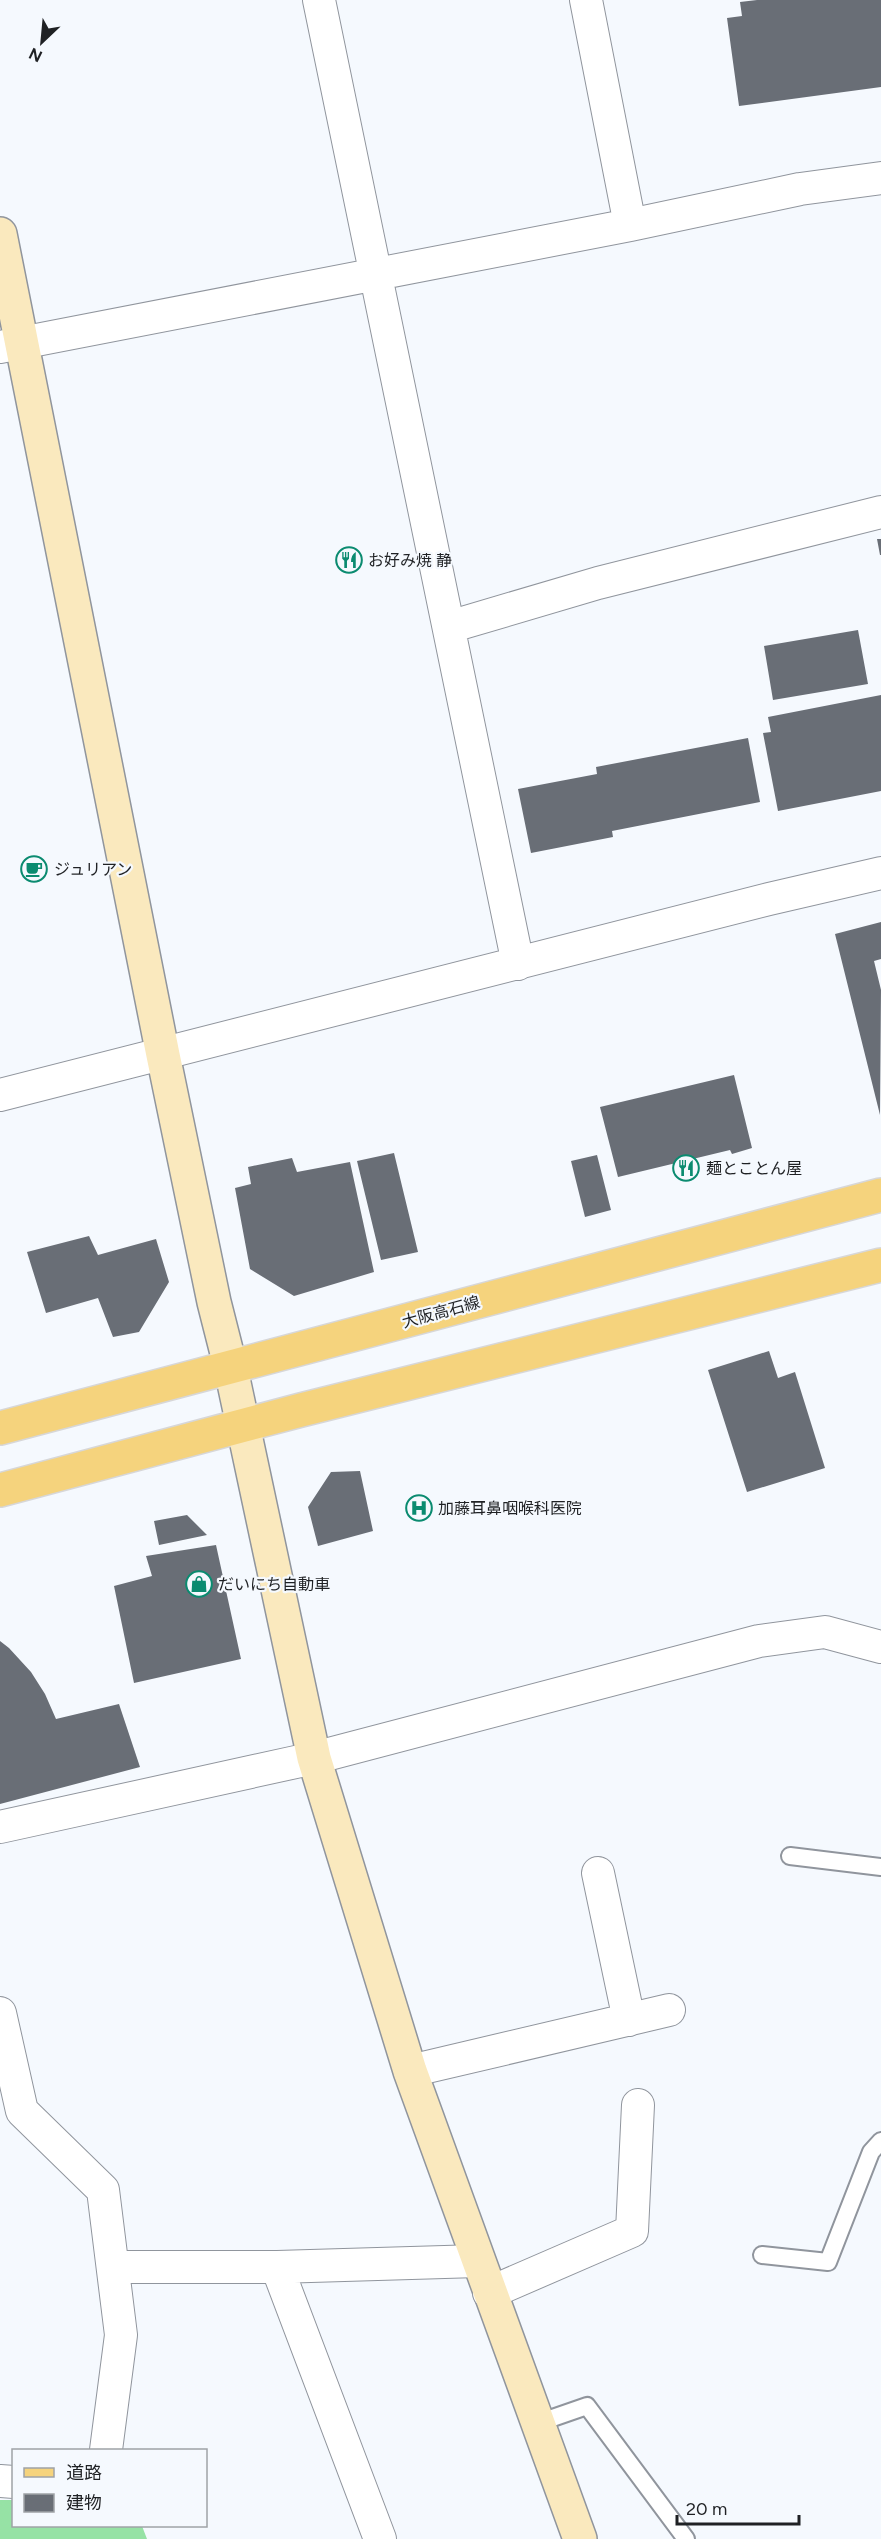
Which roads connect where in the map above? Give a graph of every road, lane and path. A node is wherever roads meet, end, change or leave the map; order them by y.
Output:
1 (319, 0) edge
2 (586, 0) edge
3 (881, 178) edge
4 (630, 225) junction
5 (0, 234) edge
6 (377, 274) junction
7 (11, 345) edge
8 (881, 512) edge
9 (449, 627) junction
10 (881, 873) edge
11 (518, 964) junction
12 (163, 1055) junction
13 (0, 1095) edge
14 (881, 1195) edge
15 (881, 1265) edge
16 (231, 1369) junction
17 (242, 1426) junction
18 (0, 1428) edge
19 (0, 1490) edge
20 (881, 1647) edge
21 (314, 1758) junction
22 (0, 1827) edge
23 (790, 1856) dead end
24 (881, 1867) edge
25 (598, 1873) dead end
26 (669, 2010) dead end
27 (0, 2013) edge
28 (629, 2020) junction
29 (410, 2071) junction
30 (638, 2105) dead end
31 (11, 2116) edge
32 (881, 2141) edge
33 (762, 2254) dead end
34 (478, 2261) junction
35 (114, 2267) junction
36 (277, 2267) junction
37 (489, 2293) junction
38 (538, 2423) junction
39 (106, 2449) edge
40 (380, 2539) edge
41 (580, 2539) edge
42 (686, 2539) edge

1 - 6 street
2 - 4 street
3 - 4 street
4 - 6 street
5 - 7 street
6 - 7 street
6 - 9 street
7 - 12 street
8 - 9 street
9 - 11 street
10 - 11 street
11 - 12 street
12 - 13 street
12 - 16 street
14 - 16 main road, 大阪高石線
15 - 17 main road
16 - 17 street
16 - 18 main road, 大阪高石線
17 - 19 main road
17 - 21 street
20 - 21 street
21 - 22 street
21 - 29 street
23 - 24 lane
25 - 28 street
26 - 28 street
27 - 31 street
28 - 29 street
29 - 34 street
30 - 37 street
31 - 35 street
32 - 33 lane
34 - 36 street
34 - 37 street
35 - 36 street
35 - 39 street
36 - 40 street
37 - 38 street
38 - 41 street
38 - 42 lane

